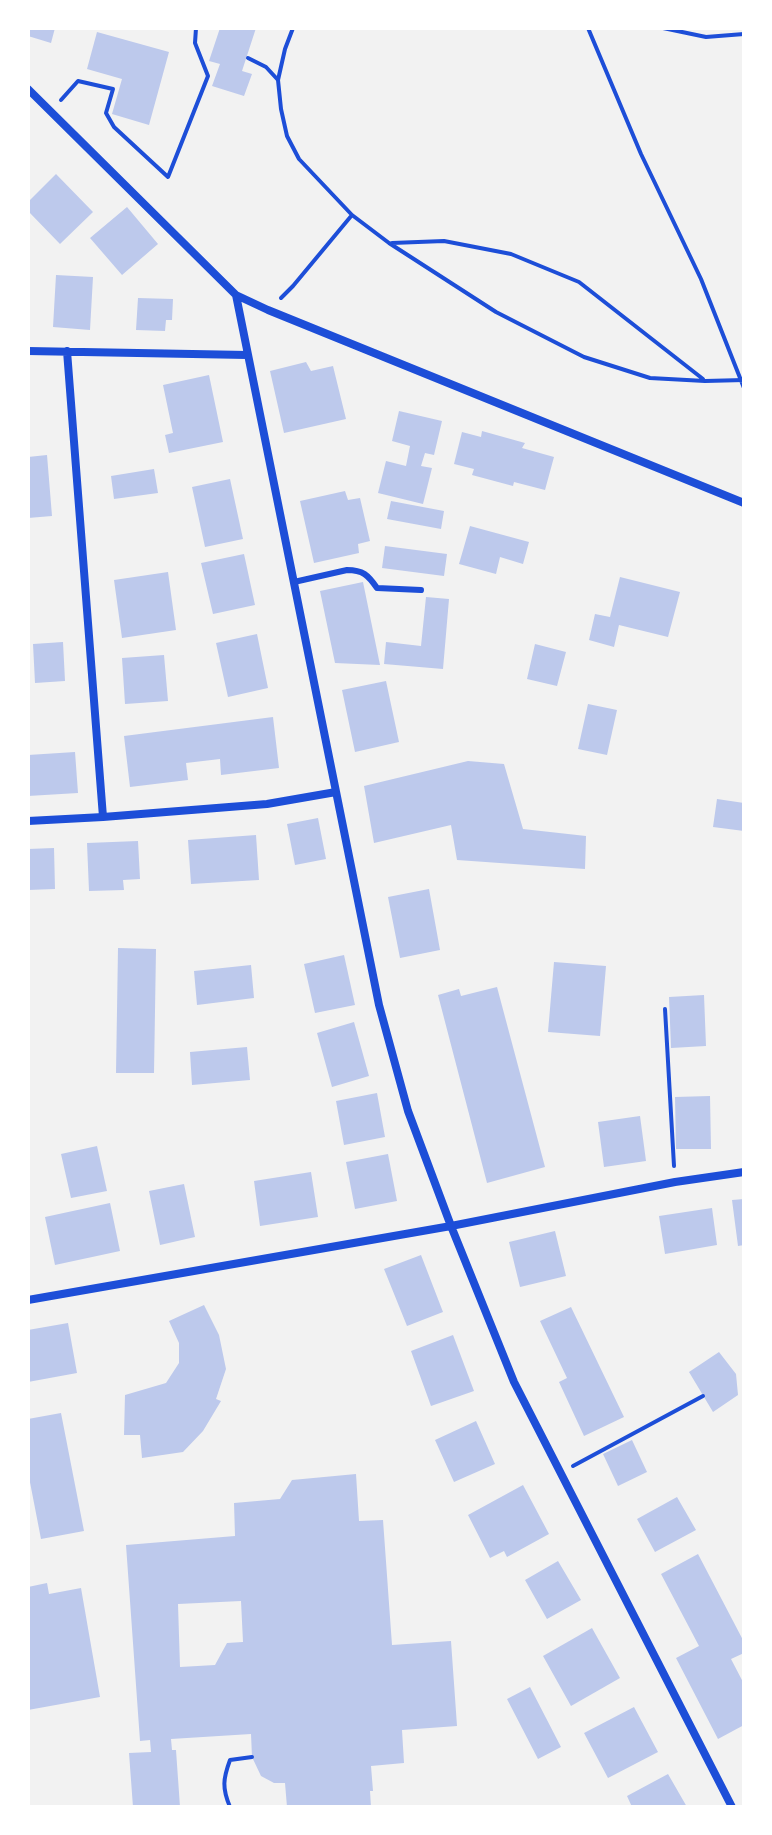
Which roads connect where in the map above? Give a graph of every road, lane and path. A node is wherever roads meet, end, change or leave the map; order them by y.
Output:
1 (196, 28) edge
2 (293, 28) edge
3 (588, 28) edge
4 (663, 28) edge
5 (744, 34) edge
6 (248, 58) dead end
7 (278, 80) junction
8 (28, 89) edge
9 (51, 111) junction
10 (352, 215) junction
11 (389, 243) junction
12 (236, 295) junction
13 (268, 310) junction
14 (28, 351) edge
15 (67, 351) junction
16 (247, 355) junction
17 (742, 380) edge
18 (705, 381) junction
19 (744, 388) edge
20 (744, 503) edge
21 (294, 582) junction
22 (421, 590) dead end
23 (336, 792) junction
24 (103, 817) junction
25 (28, 821) edge
26 (665, 1009) dead end
27 (744, 1172) edge
28 (675, 1182) junction
29 (451, 1226) junction
30 (28, 1300) edge
31 (703, 1396) dead end
32 (560, 1472) junction
33 (252, 1757) dead end
34 (230, 1807) edge
35 (732, 1807) edge

1 - 9 path
2 - 7 path
3 - 17 path
4 - 5 path
6 - 7 path
7 - 10 path
8 - 9 street
9 - 12 street
10 - 11 path
10 - 13 path
11 - 18 path
11 - 18 path
12 - 13 street
12 - 16 street
13 - 20 street
14 - 15 street
15 - 16 street
15 - 24 street
16 - 21 street
17 - 18 path
17 - 19 path
21 - 22 lane
21 - 23 street
23 - 24 street
23 - 29 street
24 - 25 street
26 - 28 path
27 - 28 street
28 - 29 street
29 - 30 street
29 - 32 street
31 - 32 path
32 - 35 street
33 - 34 path

